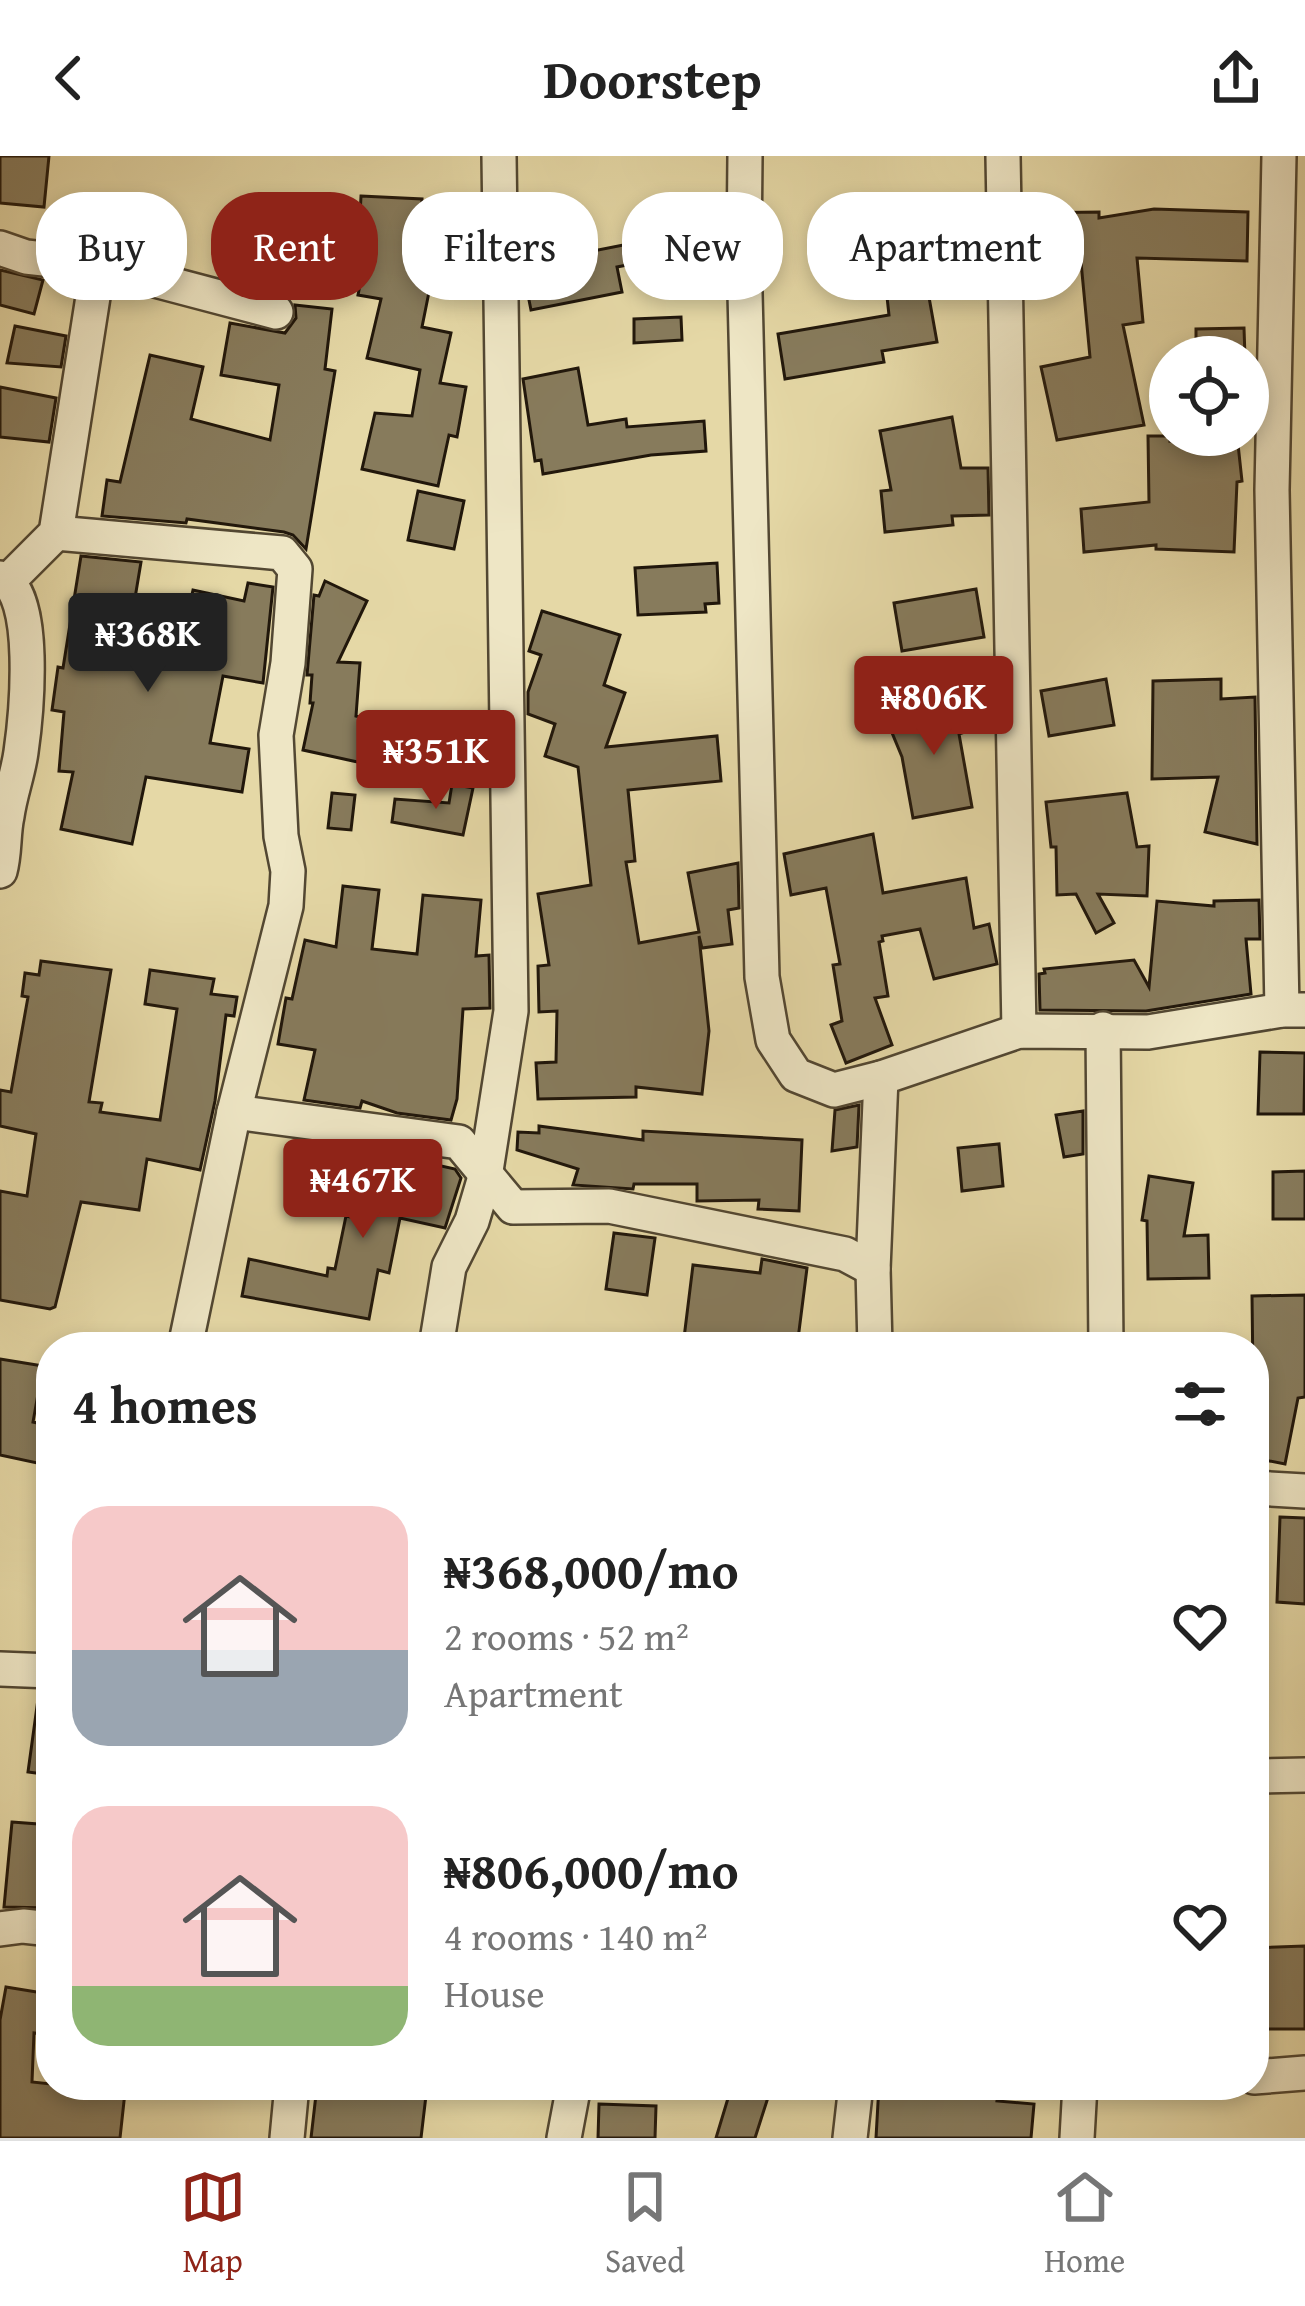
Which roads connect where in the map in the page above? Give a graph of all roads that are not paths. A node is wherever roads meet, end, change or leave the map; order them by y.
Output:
1 (499, 156) edge
2 (746, 156) edge
3 (1003, 156) edge
4 (1279, 156) edge
5 (0, 248) edge
6 (36, 258) edge
7 (187, 288) edge
8 (1291, 295) edge
9 (93, 300) edge
10 (276, 312) dead end
11 (56, 533) junction
12 (4, 579) edge
13 (1, 865) edge
14 (1294, 1010) edge
15 (1103, 1029) junction
16 (1019, 1031) junction
17 (881, 1078) junction
18 (234, 1112) junction
19 (485, 1177) junction
20 (873, 1269) junction
21 (187, 1332) edge
22 (438, 1332) edge
23 (874, 1332) edge
24 (1106, 1332) edge
25 (1269, 1489) edge
26 (1305, 1491) edge
27 (0, 1669) edge
28 (36, 1670) edge
29 (1305, 1775) edge
30 (1269, 1776) edge
31 (36, 1927) edge
32 (0, 1929) edge
33 (1305, 2073) edge
34 (1269, 2076) edge
35 (291, 2100) edge
36 (571, 2100) edge
37 (854, 2100) edge
38 (1079, 2100) edge
39 (287, 2138) edge
40 (564, 2138) edge
41 (850, 2138) edge
42 (1077, 2138) edge

1 - 19 street
2 - 17 street
3 - 16 street
4 - 8 street
5 - 6 street
7 - 10 street
8 - 14 street
9 - 11 street
11 - 12 street
11 - 18 street
12 - 13 street
14 - 15 street
15 - 16 street
15 - 24 street
16 - 17 street
17 - 20 street
18 - 19 street
18 - 21 street
19 - 20 street
19 - 22 street
20 - 23 street
25 - 26 street
27 - 28 street
29 - 30 street
31 - 32 street
33 - 34 street
35 - 39 street
36 - 40 street
37 - 41 street
38 - 42 street

